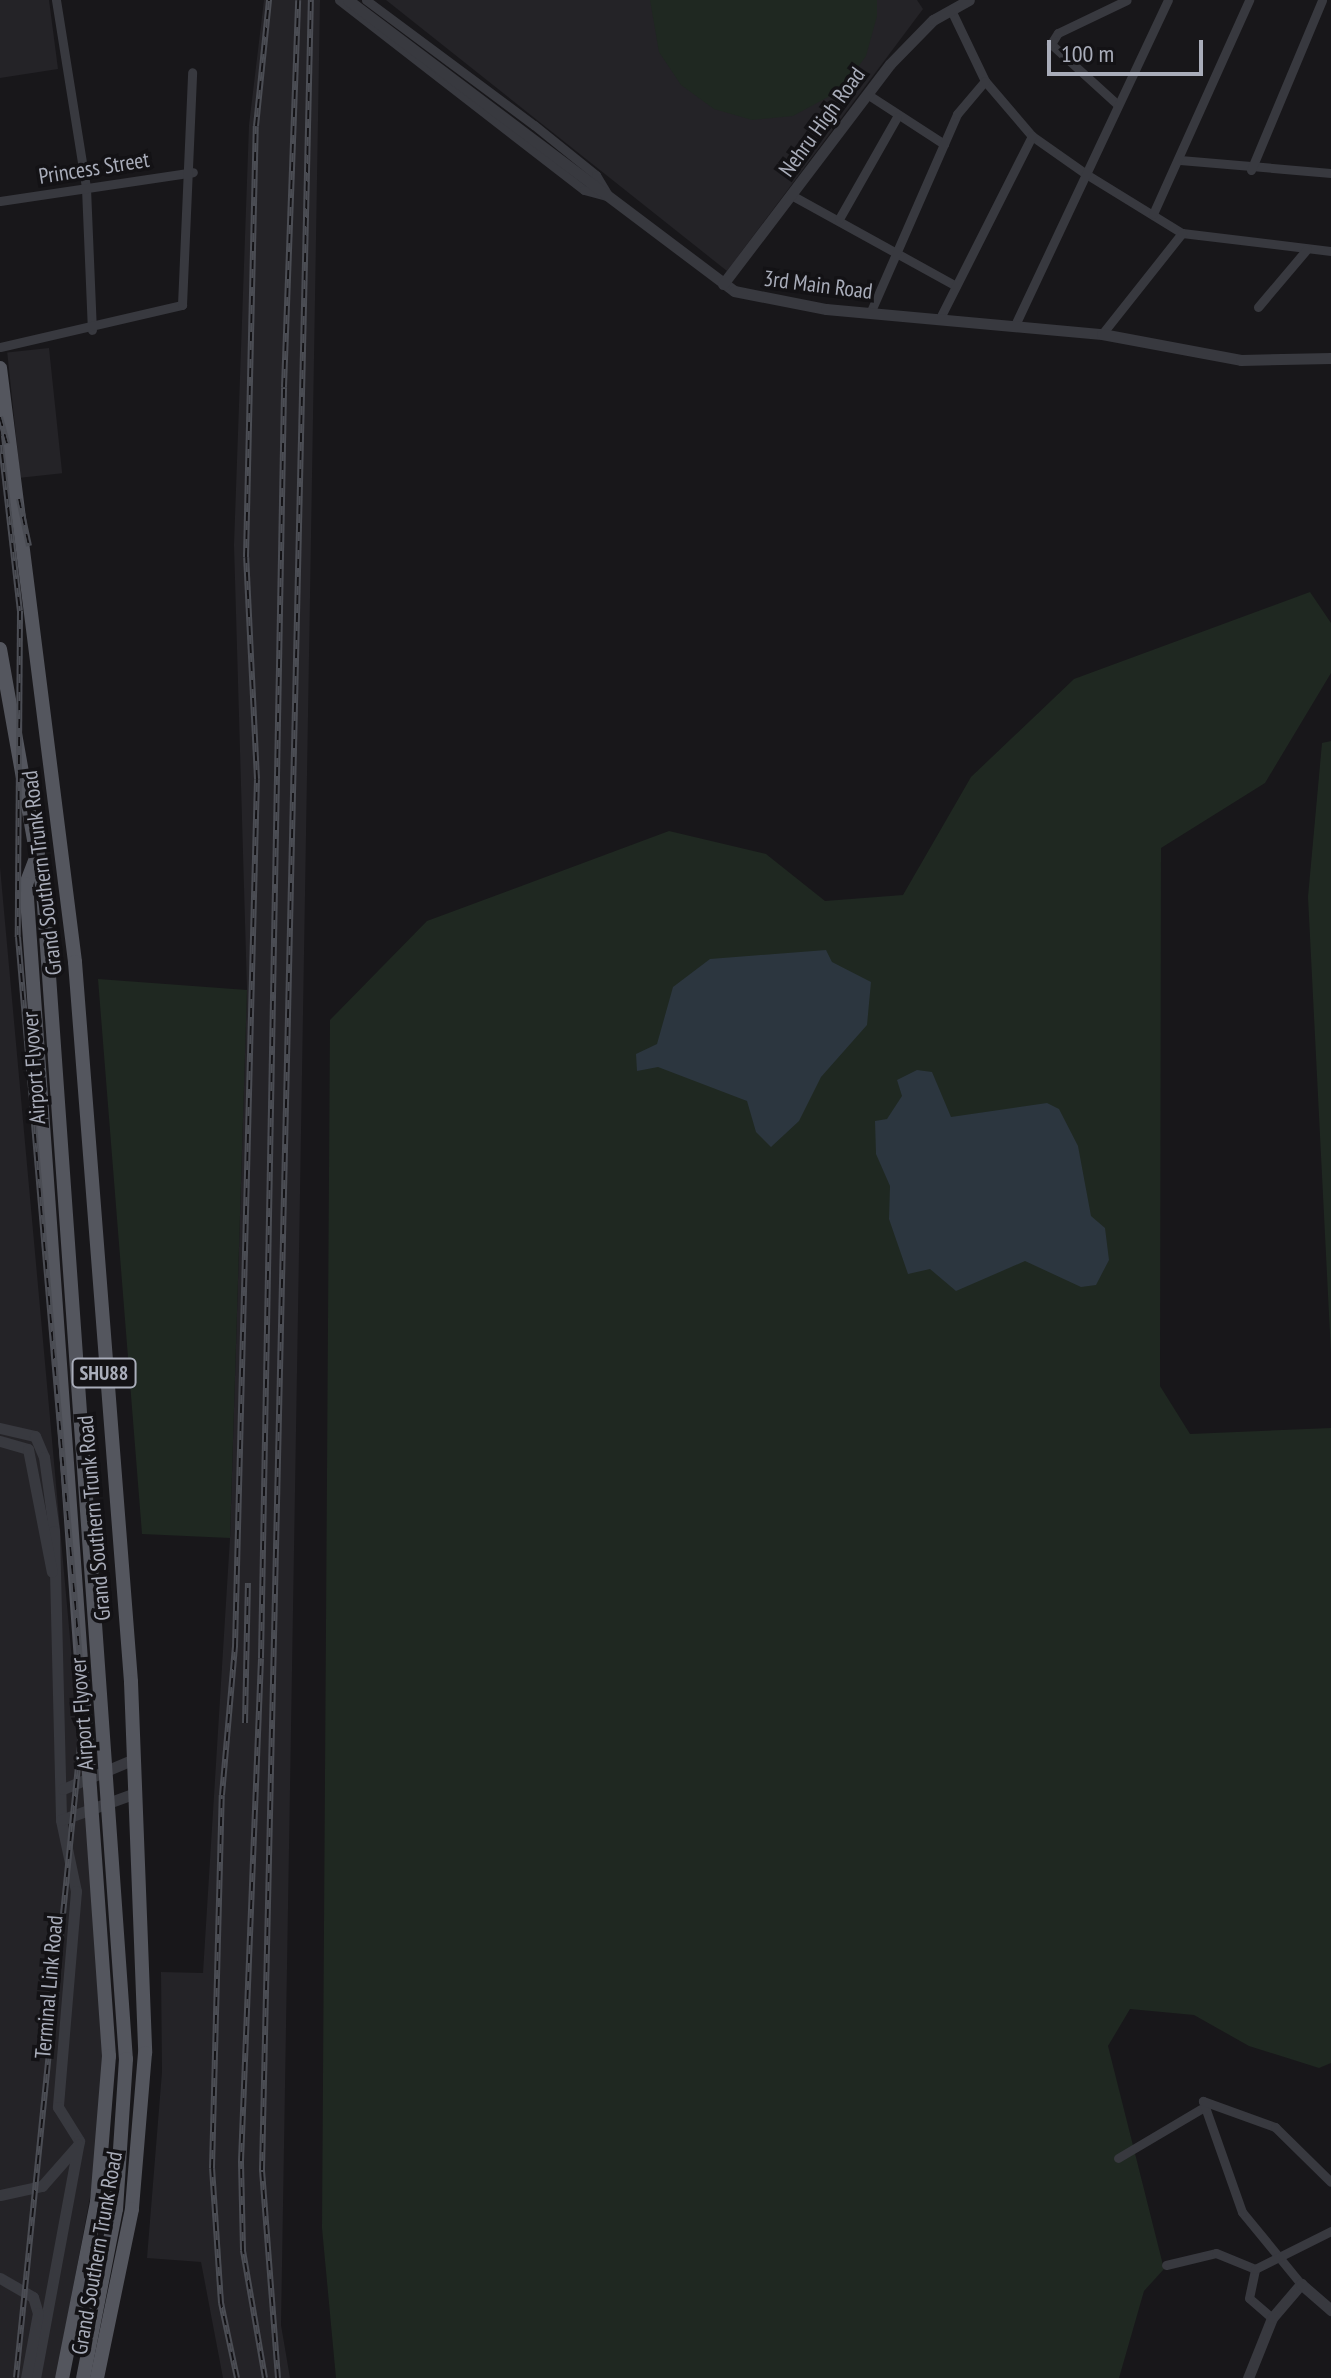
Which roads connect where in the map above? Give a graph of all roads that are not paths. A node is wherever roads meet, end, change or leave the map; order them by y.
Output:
1 (56, 0) edge
2 (339, 0) edge
3 (348, 0) edge
4 (366, 0) edge
5 (969, 0) edge
6 (1127, 0) edge
7 (1168, 0) edge
8 (1249, 0) edge
9 (1322, 0) edge
10 (951, 10) junction
11 (192, 72) dead end
12 (985, 81) junction
13 (867, 94) junction
14 (1118, 105) junction
15 (897, 117) junction
16 (1032, 136) junction
17 (944, 144) junction
18 (1180, 160) junction
19 (1251, 170) junction
20 (193, 172) junction
21 (1331, 173) edge
22 (1086, 174) junction
23 (86, 188) junction
24 (793, 196) junction
25 (610, 197) junction
26 (0, 201) edge
27 (1153, 214) junction
28 (839, 219) junction
29 (1182, 233) junction
30 (1307, 249) junction
31 (1331, 251) edge
32 (897, 256) junction
33 (723, 284) junction
34 (956, 286) junction
35 (1258, 307) dead end
36 (871, 311) junction
37 (941, 316) junction
38 (1015, 325) junction
39 (92, 330) junction
40 (1102, 334) junction
41 (0, 347) edge
42 (1331, 358) edge
43 (0, 368) edge
44 (0, 649) edge
45 (38, 853) junction
46 (0, 1428) edge
47 (0, 1441) edge
48 (54, 1579) junction
49 (132, 1760) junction
50 (93, 1777) junction
51 (63, 1789) junction
52 (133, 1794) junction
53 (95, 1809) junction
54 (61, 1820) junction
55 (1201, 2109) junction
56 (79, 2145) junction
57 (1118, 2158) dead end
58 (1331, 2182) edge
59 (0, 2195) edge
60 (1331, 2231) edge
61 (1281, 2253) junction
62 (1166, 2265) dead end
63 (1255, 2269) junction
64 (0, 2278) edge
65 (1301, 2284) junction
66 (1331, 2310) edge
67 (1272, 2318) junction
68 (26, 2378) edge
69 (35, 2378) edge
70 (62, 2378) edge
71 (83, 2378) edge
72 (97, 2378) edge
73 (1248, 2378) edge

1 - 23 street
2 - 25 street
3 - 25 street, 3rd Main Road
4 - 25 street
5 - 10 street, Nehru High Road
6 - 14 street
7 - 14 street
8 - 18 street
9 - 19 street
10 - 12 street
10 - 13 street, Nehru High Road
11 - 20 street
12 - 16 street
12 - 17 street
13 - 15 street
13 - 24 street, Nehru High Road
14 - 22 street
15 - 17 street
15 - 28 street
16 - 22 street
16 - 34 street
17 - 32 street
18 - 19 street
18 - 27 street
19 - 21 street
20 - 23 street, Princess Street
20 - 39 street
22 - 27 street
22 - 38 street
23 - 26 street, Princess Street
23 - 39 street
24 - 28 street
24 - 33 street, Nehru High Road
25 - 33 street, 3rd Main Road
27 - 29 street
28 - 32 street
29 - 30 street
29 - 40 street
30 - 31 street
30 - 35 street
32 - 34 street
32 - 36 street
33 - 36 street, 3rd Main Road
34 - 37 street
36 - 37 street, 3rd Main Road
37 - 38 street, 3rd Main Road
38 - 40 street, 3rd Main Road
39 - 41 street
40 - 42 street, 3rd Main Road
43 - 49 main road, Grand Southern Trunk Road / SHU88
44 - 45 main road, Grand Southern Trunk Road / SHU88
45 - 50 main road
45 - 71 main road, Airport Flyover / SHU88, bridge
46 - 48 street, Terminal Link Road
47 - 48 street
48 - 51 street, Terminal Link Road
49 - 50 street
49 - 52 main road, Grand Southern Trunk Road / SHU88
50 - 51 street
50 - 53 main road
51 - 54 street, Terminal Link Road
52 - 53 street
52 - 72 main road, Grand Southern Trunk Road / SHU88
53 - 54 street
53 - 70 main road
54 - 56 street, Terminal Link Road
55 - 57 street
55 - 58 street
55 - 61 street
56 - 59 street
56 - 69 street
60 - 61 street
61 - 63 street
61 - 65 street
62 - 63 street
63 - 67 street
64 - 68 street
65 - 66 street
65 - 67 street
67 - 73 street

